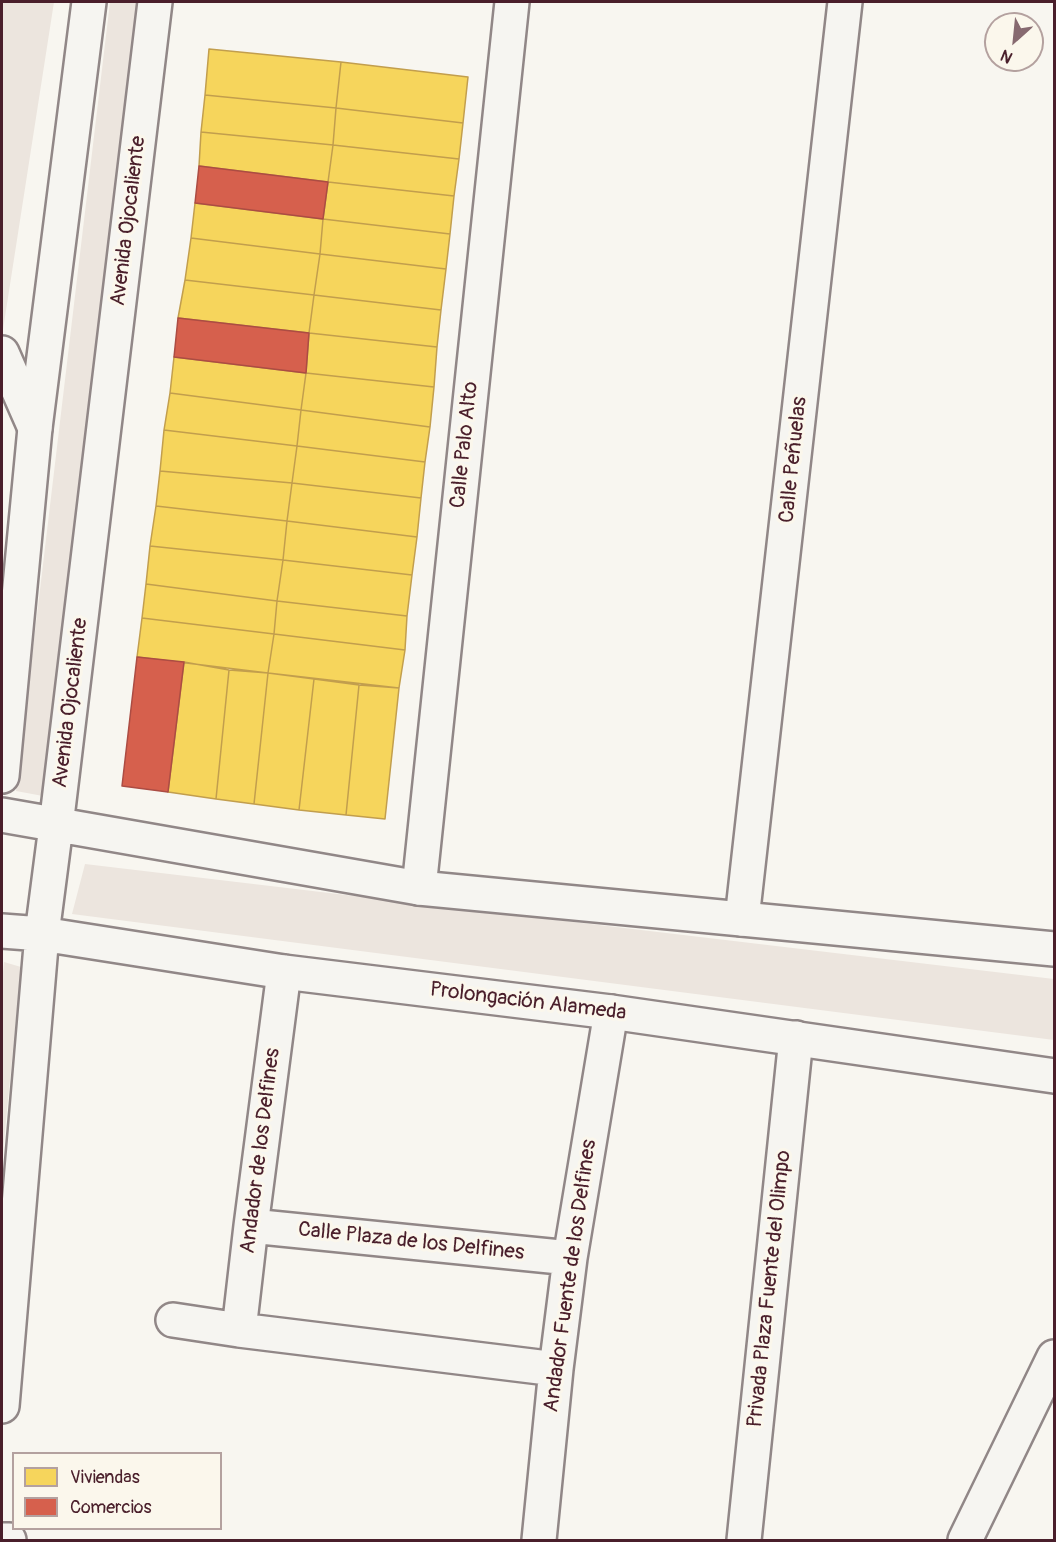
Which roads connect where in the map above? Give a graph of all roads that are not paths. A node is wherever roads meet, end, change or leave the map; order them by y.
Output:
1 (89, 2) edge
2 (155, 2) edge
3 (512, 2) edge
4 (845, 2) edge
5 (2, 353) edge
6 (35, 428) junction
7 (2, 776) edge
8 (2, 815) edge
9 (56, 826) junction
10 (419, 888) junction
11 (742, 919) junction
12 (2, 932) edge
13 (42, 934) junction
14 (1054, 949) edge
15 (284, 972) junction
16 (611, 1012) junction
17 (796, 1038) junction
18 (1054, 1076) edge
19 (251, 1226) junction
20 (570, 1258) junction
21 (173, 1320) dead end
22 (239, 1330) junction
23 (1054, 1358) edge
24 (556, 1369) junction
25 (2, 1406) edge
26 (2, 1540) edge
27 (9, 1540) edge
28 (538, 1540) edge
29 (744, 1540) edge
30 (965, 1540) edge

1 - 6 main road
2 - 9 main road, Avenida Ojocaliente
3 - 10 main road, Calle Palo Alto
4 - 11 main road, Calle Peñuelas
5 - 6 main road
6 - 7 main road
8 - 9 main road
9 - 10 main road
9 - 13 main road, Avenida Ojocaliente
10 - 11 main road
11 - 14 main road
12 - 13 main road, Prolongación Alameda
13 - 15 main road, Prolongación Alameda
13 - 25 main road, Avenida Ojocaliente
15 - 16 main road, Prolongación Alameda
15 - 19 main road, Andador de los Delfines
16 - 17 main road, Prolongación Alameda
16 - 20 main road, Andador Fuente de los Delfines
17 - 18 main road, Prolongación Alameda
17 - 29 main road, Privada Plaza Fuente del Olimpo
19 - 20 main road, Calle Plaza de los Delfines
19 - 22 main road, Andador de los Delfines
20 - 24 main road, Andador Fuente de los Delfines
21 - 22 main road
22 - 24 main road
23 - 30 main road
24 - 28 main road, Andador Fuente de los Delfines
26 - 27 main road

